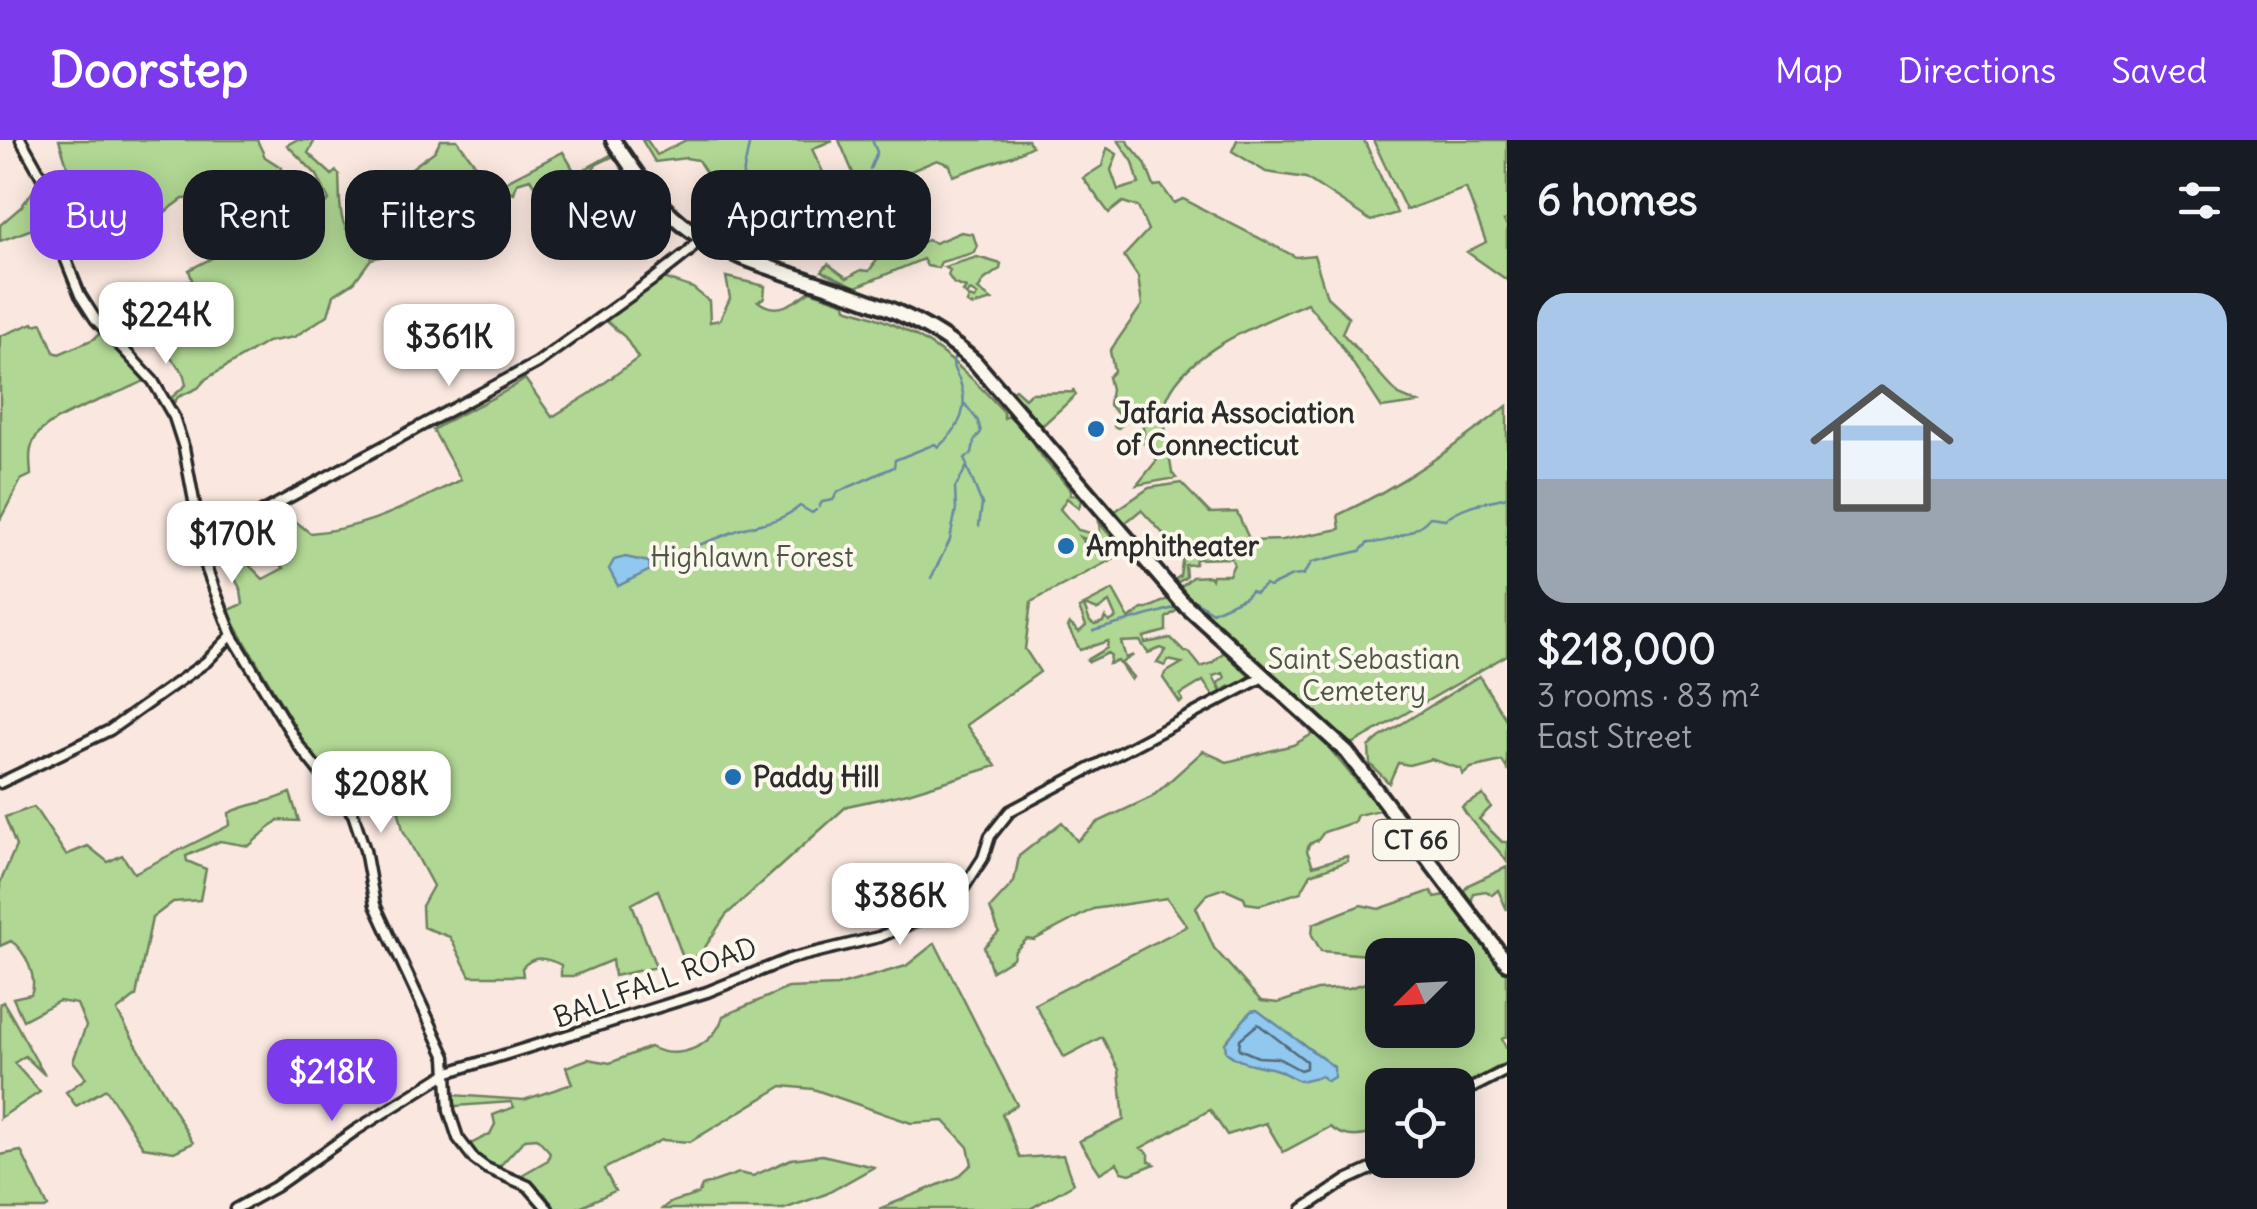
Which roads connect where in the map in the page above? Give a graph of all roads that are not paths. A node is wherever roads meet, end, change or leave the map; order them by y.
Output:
1 (21, 140) edge
2 (613, 140) edge
3 (691, 229) edge
4 (691, 247) edge
5 (750, 260) edge
6 (203, 544) junction
7 (232, 635) junction
8 (1265, 676) junction
9 (0, 784) edge
10 (1507, 963) edge
11 (1507, 1070) edge
12 (449, 1072) junction
13 (1475, 1087) edge
14 (1365, 1172) edge
15 (234, 1209) edge
16 (548, 1209) edge
17 (1303, 1209) edge

1 - 6 main road
2 - 3 highway, CT 66
4 - 6 main road
5 - 8 highway, CT 66
6 - 7 main road
7 - 9 main road
7 - 12 main road
8 - 10 highway, CT 66
8 - 12 main road, BALLFALL ROAD
11 - 13 main road
12 - 15 main road, BALLFALL ROAD
12 - 16 main road
14 - 17 main road

